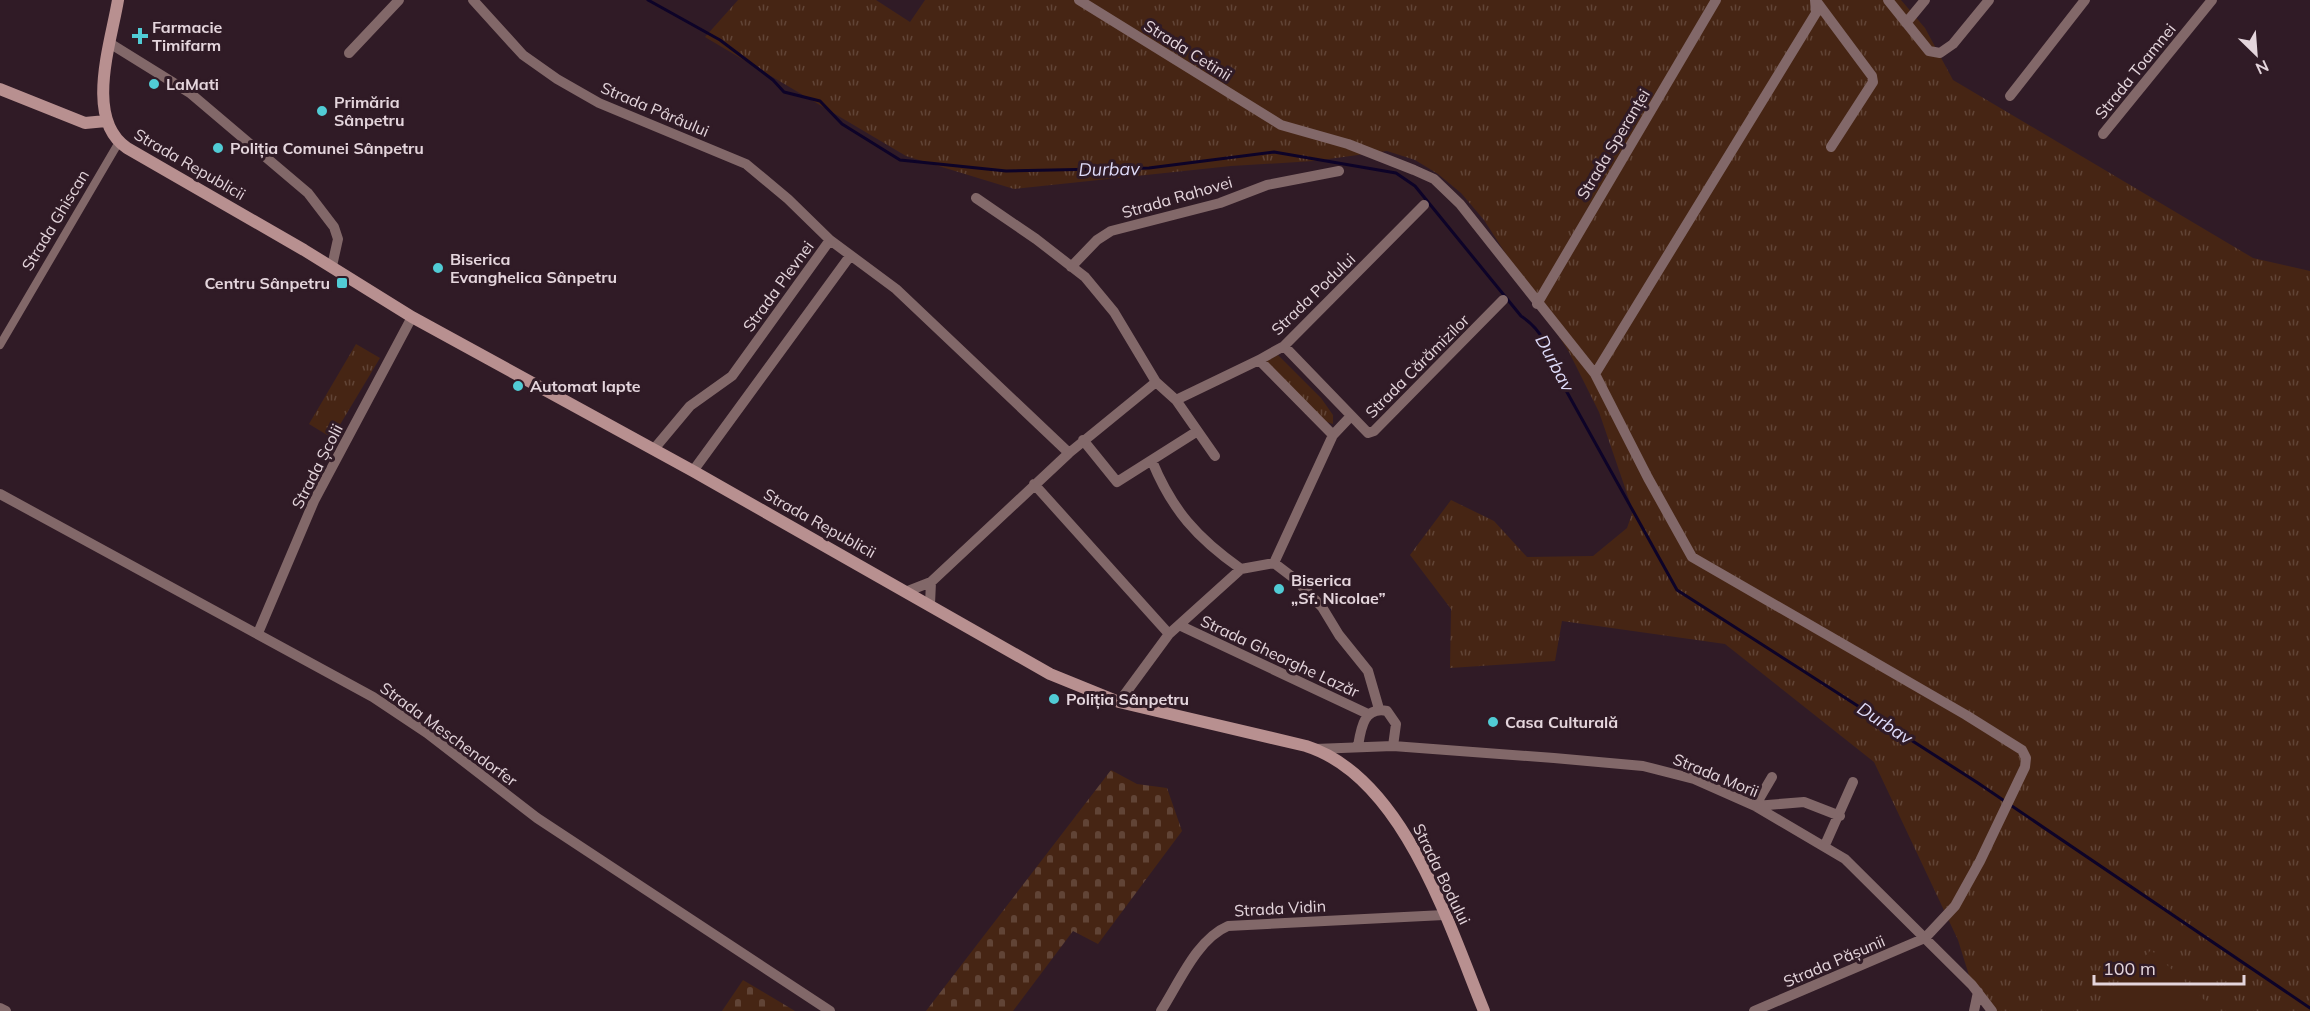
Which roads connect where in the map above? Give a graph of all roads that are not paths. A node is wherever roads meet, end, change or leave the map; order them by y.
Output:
1 (118, 0) edge
2 (399, 0) edge
3 (473, 0) edge
4 (1079, 0) edge
5 (1716, 0) edge
6 (1888, 0) edge
7 (1925, 0) edge
8 (1989, 0) edge
9 (2085, 0) edge
10 (2212, 0) edge
11 (1816, 1) edge
12 (1906, 23) junction
13 (111, 44) junction
14 (349, 53) dead end
15 (0, 89) edge
16 (2010, 96) dead end
17 (106, 121) junction
18 (2103, 134) dead end
19 (119, 142) junction
20 (1831, 147) dead end
21 (1339, 171) dead end
22 (976, 198) dead end
23 (1424, 206) dead end
24 (830, 240) junction
25 (850, 256) junction
26 (332, 266) junction
27 (1071, 267) junction
28 (1503, 300) dead end
29 (1537, 304) junction
30 (412, 317) junction
31 (0, 345) edge
32 (1284, 346) junction
33 (1259, 360) junction
34 (1595, 374) junction
35 (1156, 381) junction
36 (1176, 400) junction
37 (1350, 417) junction
38 (1196, 432) junction
39 (1333, 435) junction
40 (1083, 440) junction
41 (654, 449) junction
42 (1069, 453) junction
43 (1215, 456) dead end
44 (1152, 461) junction
45 (693, 471) junction
46 (1034, 484) junction
47 (0, 494) edge
48 (1274, 563) junction
49 (1241, 569) junction
50 (932, 582) junction
51 (908, 591) junction
52 (930, 604) junction
53 (1179, 626) junction
54 (258, 633) junction
55 (1169, 634) junction
56 (1119, 702) junction
57 (1379, 710) junction
58 (1368, 714) junction
59 (1352, 746) junction
60 (1393, 746) junction
61 (1315, 749) junction
62 (1335, 759) junction
63 (1772, 777) dead end
64 (1853, 782) dead end
65 (1755, 806) junction
66 (1840, 816) junction
67 (1825, 845) junction
68 (1444, 915) junction
69 (1925, 938) junction
70 (1978, 992) junction
71 (0, 1008) edge
72 (6, 1011) edge
73 (830, 1011) edge
74 (1161, 1011) edge
75 (1484, 1011) edge
76 (1754, 1011) edge
77 (1974, 1011) edge
78 (1992, 1011) edge

1 - 13 main road
2 - 14 street
3 - 24 street, Strada Pârâului
4 - 29 street, Strada Cetinii
5 - 29 street, Strada Speranței
6 - 12 street
7 - 12 street
8 - 12 street
9 - 16 street
10 - 18 street, Strada Toamnei
11 - 20 street
11 - 34 street
13 - 17 main road
13 - 26 street
15 - 17 main road
17 - 19 main road, Strada Republicii
19 - 26 main road, Strada Republicii
19 - 31 street, Strada Ghiscan
21 - 27 street, Strada Rahovei
22 - 27 street
23 - 32 street, Strada Podului
24 - 25 street, Strada Plevnei
24 - 41 street, Strada Plevnei
25 - 42 street, Strada Plevnei
25 - 45 street
26 - 30 main road, Strada Republicii
27 - 35 street
28 - 37 street, Strada Cărămizilor
29 - 34 street, Strada Cetinii
30 - 41 main road, Strada Republicii
30 - 54 street, Strada Școlii
32 - 33 street, Strada Podului
32 - 37 street
33 - 36 street, Strada Podului
33 - 39 street
34 - 69 street, Strada Cetinii
35 - 36 street
35 - 40 street
36 - 38 street
37 - 39 street
38 - 43 street
38 - 44 street
39 - 48 street
40 - 42 street
40 - 44 street
41 - 45 main road, Strada Republicii
42 - 46 street
44 - 49 street
45 - 51 main road, Strada Republicii
46 - 50 street
46 - 55 street
47 - 54 street, Strada Meschendorfer
48 - 49 street
48 - 57 street
49 - 53 street
50 - 51 street
50 - 52 street
51 - 52 main road, Strada Republicii
52 - 56 main road, Strada Republicii
53 - 55 street
53 - 58 street, Strada Gheorghe Lazăr
54 - 73 street, Strada Meschendorfer
55 - 56 street
56 - 61 main road, Strada Republicii
57 - 58 street
57 - 60 street
58 - 59 street
59 - 60 street, Strada Morii
59 - 61 street, Strada Morii
59 - 62 street
60 - 65 street, Strada Morii
61 - 62 main road, Strada Bodului
62 - 68 main road, Strada Bodului
63 - 65 street
64 - 66 street
65 - 66 street
65 - 67 street, Strada Morii
66 - 67 street
67 - 69 street, Strada Morii
68 - 74 street, Strada Vidin
68 - 75 main road, Strada Bodului
69 - 70 street, Strada Morii
69 - 76 street, Strada Pășunii
70 - 77 street
70 - 78 street, Strada Morii
71 - 72 street

